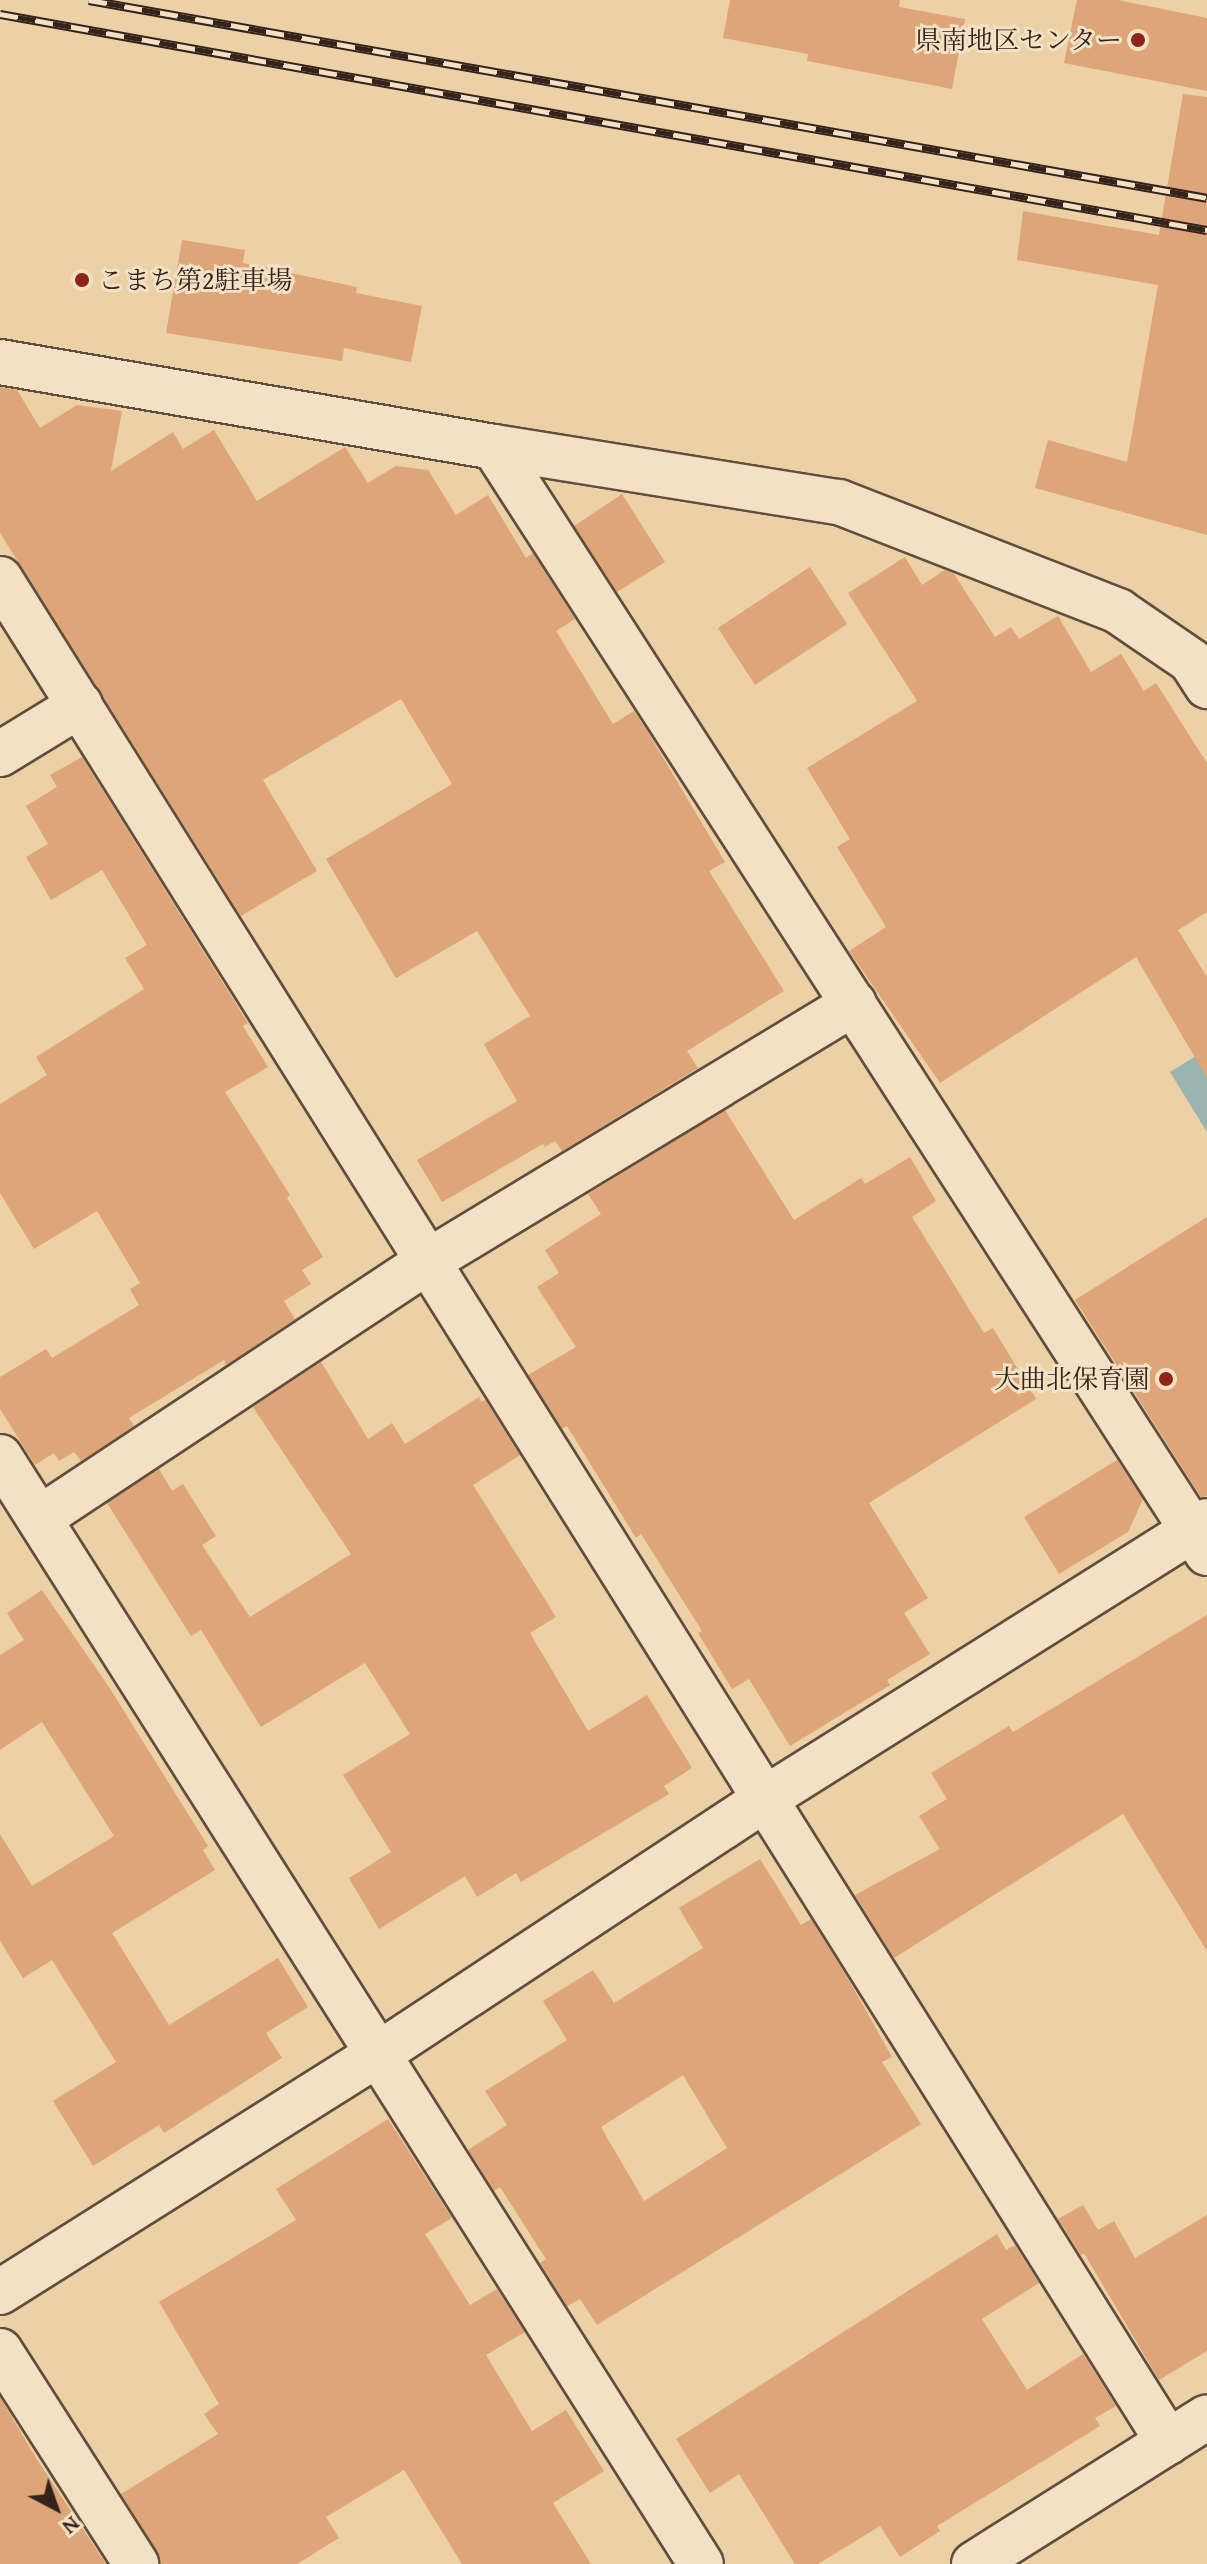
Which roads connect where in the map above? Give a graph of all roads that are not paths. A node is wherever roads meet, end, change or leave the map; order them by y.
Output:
1 (0, 362) edge
2 (494, 447) junction
3 (0, 579) edge
4 (1207, 686) edge
5 (80, 705) junction
6 (0, 754) edge
7 (854, 1003) junction
8 (427, 1262) junction
9 (0, 1457) edge
10 (40, 1518) junction
11 (1202, 1535) edge
12 (763, 1800) junction
13 (377, 2055) junction
14 (0, 2292) edge
15 (0, 2351) edge
16 (1207, 2417) edge
17 (1168, 2442) junction
18 (136, 2564) edge
19 (701, 2564) edge
20 (974, 2564) edge

1 - 2 street
2 - 4 street
2 - 7 street
3 - 5 street
5 - 6 street
5 - 8 street
7 - 8 street
7 - 11 street
8 - 10 street
8 - 12 street
9 - 10 street
10 - 13 street
11 - 12 street
12 - 13 street
12 - 17 street
13 - 14 street
13 - 19 street
15 - 18 street
16 - 17 street
17 - 20 street

